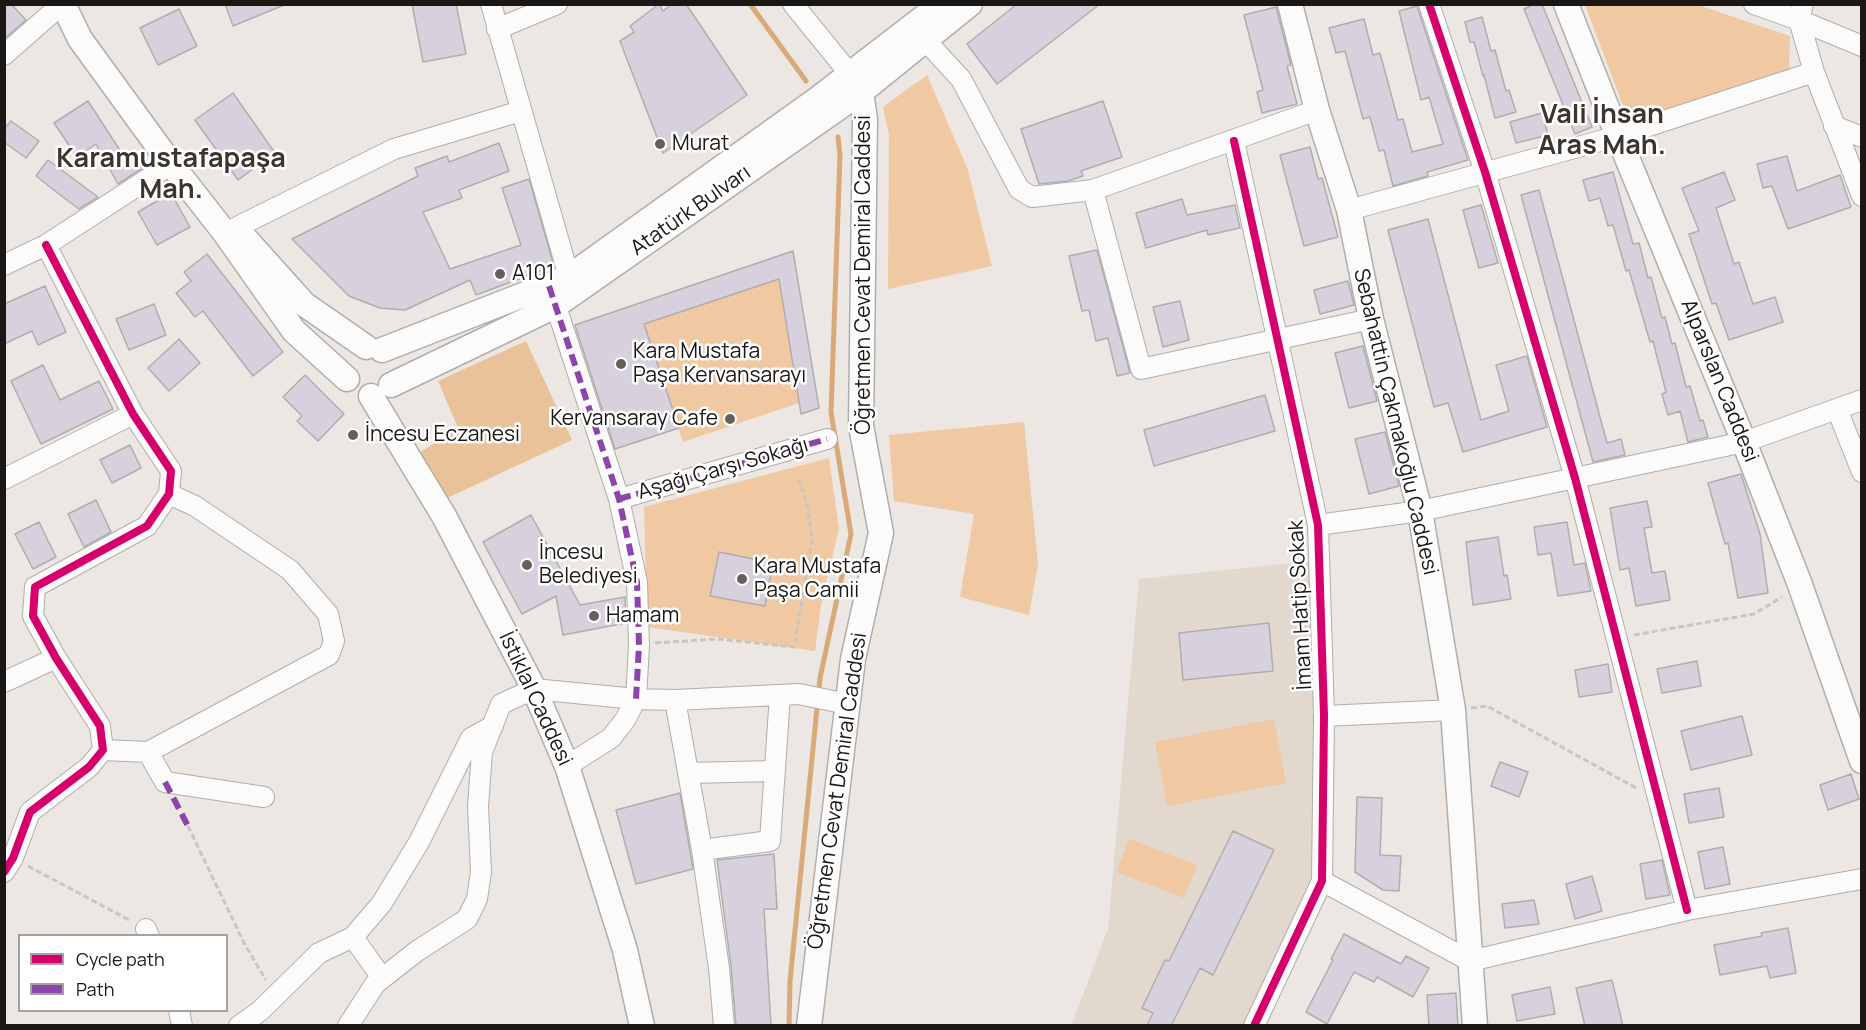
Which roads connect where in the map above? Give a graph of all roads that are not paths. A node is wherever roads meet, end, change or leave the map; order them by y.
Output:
1 (63, 4) edge
2 (491, 4) edge
3 (557, 4) edge
4 (793, 4) edge
5 (942, 4) edge
6 (970, 4) edge
7 (1290, 4) edge
8 (1429, 4) edge
9 (1566, 4) edge
10 (1754, 4) edge
11 (1801, 12) edge
12 (497, 29) junction
13 (926, 42) junction
14 (1862, 46) edge
15 (4, 55) edge
16 (1814, 72) junction
17 (855, 83) junction
18 (1317, 110) junction
19 (521, 111) junction
20 (1834, 126) junction
21 (1618, 136) junction
22 (1862, 137) edge
23 (1234, 141) junction
24 (171, 164) junction
25 (1485, 172) junction
26 (1093, 190) junction
27 (1862, 196) edge
28 (1349, 210) junction
29 (230, 230) junction
30 (46, 245) junction
31 (4, 265) edge
32 (558, 290) junction
33 (1371, 319) junction
34 (1278, 338) junction
35 (374, 349) junction
36 (347, 379) junction
37 (381, 391) junction
38 (1862, 400) edge
39 (1837, 409) junction
40 (133, 414) junction
41 (827, 439) dead end
42 (1744, 441) junction
43 (1862, 472) edge
44 (1575, 478) junction
45 (4, 479) edge
46 (170, 494) junction
47 (619, 499) junction
48 (1420, 511) junction
49 (1318, 525) junction
50 (56, 658) junction
51 (4, 682) edge
52 (534, 689) junction
53 (790, 694) junction
54 (636, 699) junction
55 (675, 700) junction
56 (839, 702) junction
57 (1453, 710) junction
58 (1324, 716) junction
59 (492, 726) junction
60 (103, 750) junction
61 (148, 752) junction
62 (1862, 761) edge
63 (567, 766) junction
64 (774, 771) junction
65 (688, 774) junction
66 (264, 797) dead end
67 (702, 850) junction
68 (9, 865) edge
69 (1862, 879) edge
70 (1322, 881) junction
71 (1687, 910) junction
72 (352, 937) junction
73 (1470, 961) junction
74 (382, 978) junction
75 (1259, 1024) edge
76 (239, 1026) edge
77 (348, 1026) edge
78 (642, 1026) edge
79 (724, 1026) edge
80 (809, 1026) edge
81 (1474, 1026) edge

1 - 15 street
1 - 24 main road
2 - 12 street
3 - 12 street
4 - 17 street
5 - 17 main road, Atatürk Bulvarı
6 - 13 main road, Atatürk Bulvarı
7 - 18 main road, Sebahattin Çakmakoğlu Caddesi
8 - 25 street
9 - 21 main road, Alparslan Caddesi
10 - 11 street
11 - 14 street
11 - 16 street
12 - 19 street
13 - 17 main road, Atatürk Bulvarı
13 - 26 street
16 - 20 street
16 - 21 street
17 - 32 main road, Atatürk Bulvarı
17 - 56 main road, Öğretmen Cevat Demiral Caddesi
18 - 23 street
18 - 28 main road, Sebahattin Çakmakoğlu Caddesi
19 - 29 street
19 - 32 street
20 - 22 street
20 - 27 street
21 - 25 street
21 - 42 main road, Alparslan Caddesi
23 - 26 street
23 - 34 street, İmam Hatip Sokak
24 - 29 main road
24 - 30 street
25 - 28 street
25 - 44 street
26 - 34 street
28 - 33 main road, Sebahattin Çakmakoğlu Caddesi
29 - 35 main road
29 - 36 main road
30 - 31 street
30 - 40 street
32 - 35 main road, Atatürk Bulvarı
32 - 37 main road, Atatürk Bulvarı
32 - 47 street
33 - 34 street
33 - 48 main road, Sebahattin Çakmakoğlu Caddesi
34 - 49 street, İmam Hatip Sokak
35 - 36 main road, Atatürk Bulvarı
35 - 37 main road
36 - 37 main road
37 - 52 main road, İstiklal Caddesi
38 - 39 street
39 - 42 street
39 - 43 street
40 - 45 street
40 - 46 street
41 - 47 street, Aşağı Çarşı Sokağı
42 - 44 street
42 - 62 main road, Alparslan Caddesi
44 - 48 street
44 - 71 street
46 - 50 street
46 - 61 street
47 - 54 street
48 - 49 street
48 - 57 main road, Sebahattin Çakmakoğlu Caddesi
49 - 58 street, İmam Hatip Sokak
50 - 51 street
50 - 60 street
52 - 54 street
52 - 59 street
52 - 63 main road, İstiklal Caddesi
53 - 55 street
53 - 56 street
53 - 64 street
54 - 55 street
54 - 63 street
55 - 65 street
56 - 80 main road, Öğretmen Cevat Demiral Caddesi
57 - 58 street
57 - 73 main road, Sebahattin Çakmakoğlu Caddesi
58 - 70 street, İmam Hatip Sokak
59 - 72 street
59 - 74 street
60 - 61 street
60 - 68 street
61 - 66 street
63 - 78 main road, İstiklal Caddesi
64 - 65 street
64 - 67 street
65 - 67 street
67 - 79 street
69 - 71 street
70 - 73 street
70 - 75 street, İmam Hatip Sokak
71 - 73 street
72 - 74 street
72 - 76 street
73 - 81 main road, Sebahattin Çakmakoğlu Caddesi
74 - 77 street

